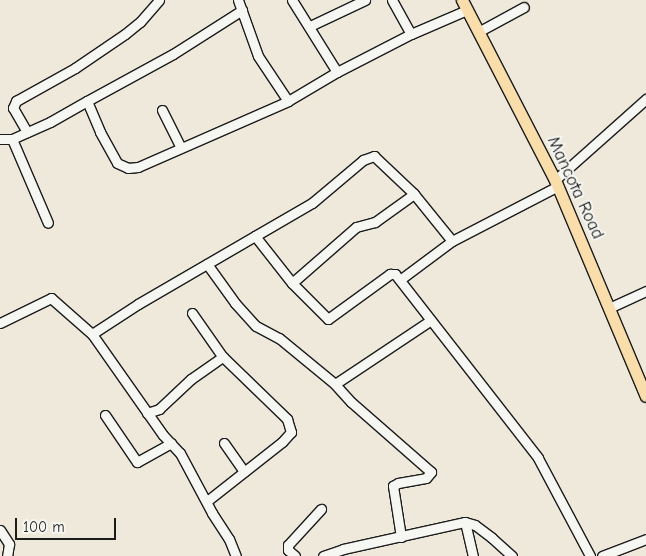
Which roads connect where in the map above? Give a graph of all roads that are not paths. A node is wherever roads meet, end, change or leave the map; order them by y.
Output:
1 (238, 0) edge
2 (292, 0) edge
3 (365, 0) edge
4 (392, 0) edge
5 (156, 1) edge
6 (465, 5) edge
7 (524, 7) dead end
8 (242, 10) junction
9 (310, 26) junction
10 (478, 32) junction
11 (411, 34) junction
12 (337, 72) junction
13 (646, 99) edge
14 (87, 101) junction
15 (288, 102) junction
16 (162, 110) dead end
17 (28, 132) junction
18 (0, 138) edge
19 (12, 139) junction
20 (181, 148) junction
21 (556, 183) junction
22 (414, 194) junction
23 (48, 223) dead end
24 (255, 236) junction
25 (452, 241) junction
26 (207, 264) junction
27 (401, 279) junction
28 (292, 283) junction
29 (646, 291) edge
30 (609, 308) junction
31 (192, 313) dead end
32 (431, 320) junction
33 (0, 323) edge
34 (92, 334) junction
35 (224, 357) junction
36 (334, 384) junction
37 (646, 396) edge
38 (147, 413) junction
39 (105, 415) dead end
40 (171, 443) junction
41 (224, 443) dead end
42 (244, 472) junction
43 (207, 501) junction
44 (321, 509) dead end
45 (465, 522) junction
46 (0, 530) edge
47 (402, 537) junction
48 (646, 538) edge
49 (7, 556) edge
50 (236, 556) edge
51 (295, 556) edge
52 (323, 556) edge
53 (473, 556) edge
54 (512, 556) edge
55 (590, 556) edge
56 (602, 556) edge

1 - 8 street
2 - 9 street
3 - 9 street
4 - 11 street
5 - 17 street
6 - 10 main road, Mancota Road
6 - 11 street
7 - 10 street
8 - 14 street
8 - 15 street
9 - 12 street
10 - 21 main road, Mancota Road
11 - 12 street
12 - 15 street
13 - 21 street
14 - 17 street
14 - 20 street
15 - 20 street
16 - 20 street
17 - 19 street
18 - 19 street
19 - 23 street
21 - 25 street
21 - 30 main road, Mancota Road
22 - 24 street
22 - 25 street
22 - 28 street
24 - 26 street
24 - 28 street
25 - 27 street
26 - 34 street
26 - 36 street
27 - 28 street
27 - 32 street
29 - 30 street
30 - 37 main road, Mancota Road
31 - 35 street
32 - 36 street
32 - 55 street
33 - 34 street
34 - 38 street
35 - 38 street
35 - 42 street
36 - 47 street
38 - 40 street
39 - 40 street
40 - 43 street
41 - 42 street
42 - 43 street
43 - 50 street
44 - 51 street
45 - 47 street
45 - 53 street
45 - 54 street
46 - 49 street
47 - 52 street
48 - 56 street

